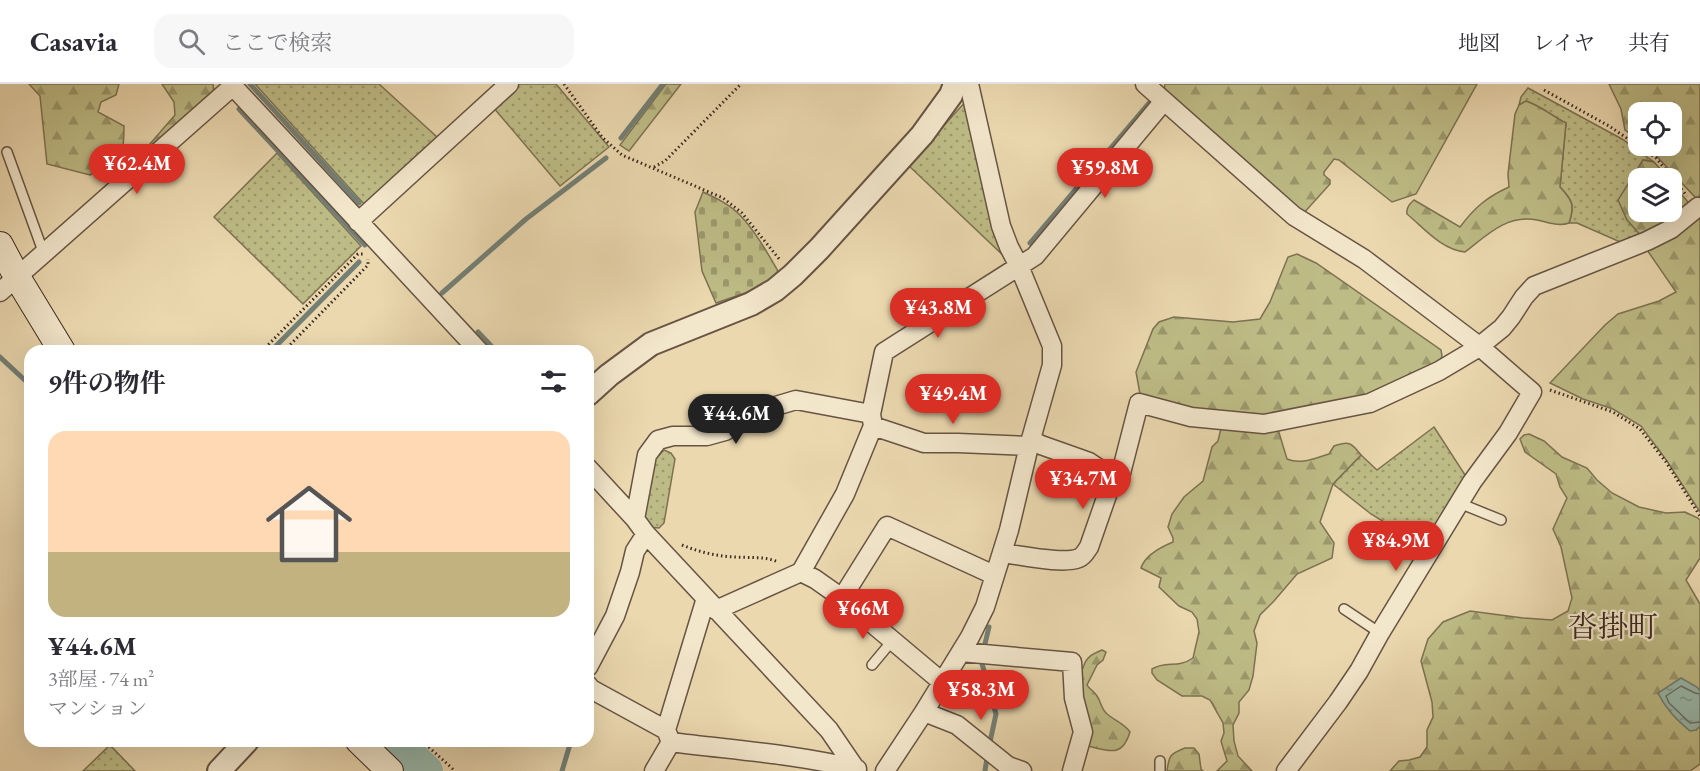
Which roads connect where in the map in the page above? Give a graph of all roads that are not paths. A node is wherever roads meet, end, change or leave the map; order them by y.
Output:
1 (509, 84) edge
2 (955, 84) edge
3 (969, 84) edge
4 (1145, 84) edge
5 (232, 85) edge
6 (1164, 101) junction
7 (7, 153) dead end
8 (1699, 207) edge
9 (358, 222) junction
10 (0, 245) edge
11 (44, 254) junction
12 (1019, 266) junction
13 (5, 286) edge
14 (57, 345) edge
15 (473, 345) edge
16 (1479, 346) junction
17 (594, 389) edge
18 (872, 420) junction
19 (1030, 443) junction
20 (594, 475) edge
21 (1113, 478) junction
22 (1459, 503) junction
23 (635, 519) junction
24 (1500, 520) dead end
25 (649, 537) junction
26 (1002, 553) junction
27 (795, 574) junction
28 (994, 575) junction
29 (842, 598) junction
30 (711, 604) junction
31 (1344, 609) dead end
32 (1380, 633) junction
33 (892, 641) junction
34 (961, 652) junction
35 (594, 655) edge
36 (872, 665) dead end
37 (942, 682) junction
38 (594, 691) edge
39 (924, 712) junction
40 (668, 736) junction
41 (241, 747) edge
42 (365, 747) edge
43 (857, 770) edge
44 (219, 771) edge
45 (390, 771) edge
46 (654, 771) edge
47 (885, 771) edge
48 (1022, 771) edge
49 (1072, 771) edge
50 (1286, 771) edge

1 - 9 street
2 - 17 street
3 - 12 street
4 - 6 street
5 - 9 street
5 - 11 street
6 - 12 street
6 - 16 street
7 - 11 lane
8 - 16 street
9 - 15 street
10 - 13 main road
11 - 13 street
12 - 18 street
12 - 19 street
13 - 14 main road
16 - 21 street
16 - 22 street
18 - 19 street
18 - 23 street
18 - 27 street
19 - 21 street
19 - 26 street
20 - 23 street
21 - 26 street
22 - 24 lane
22 - 32 street
23 - 25 street
25 - 30 street
25 - 35 street
26 - 28 street
27 - 29 street
27 - 30 street
28 - 29 street
28 - 34 street
29 - 33 street
30 - 40 street
30 - 43 street
31 - 32 lane
32 - 50 street
33 - 36 lane
33 - 37 street
34 - 37 street
34 - 49 street
37 - 39 street
38 - 40 street
39 - 47 street
39 - 48 street
40 - 43 street
40 - 46 street
41 - 44 street
42 - 45 main road

